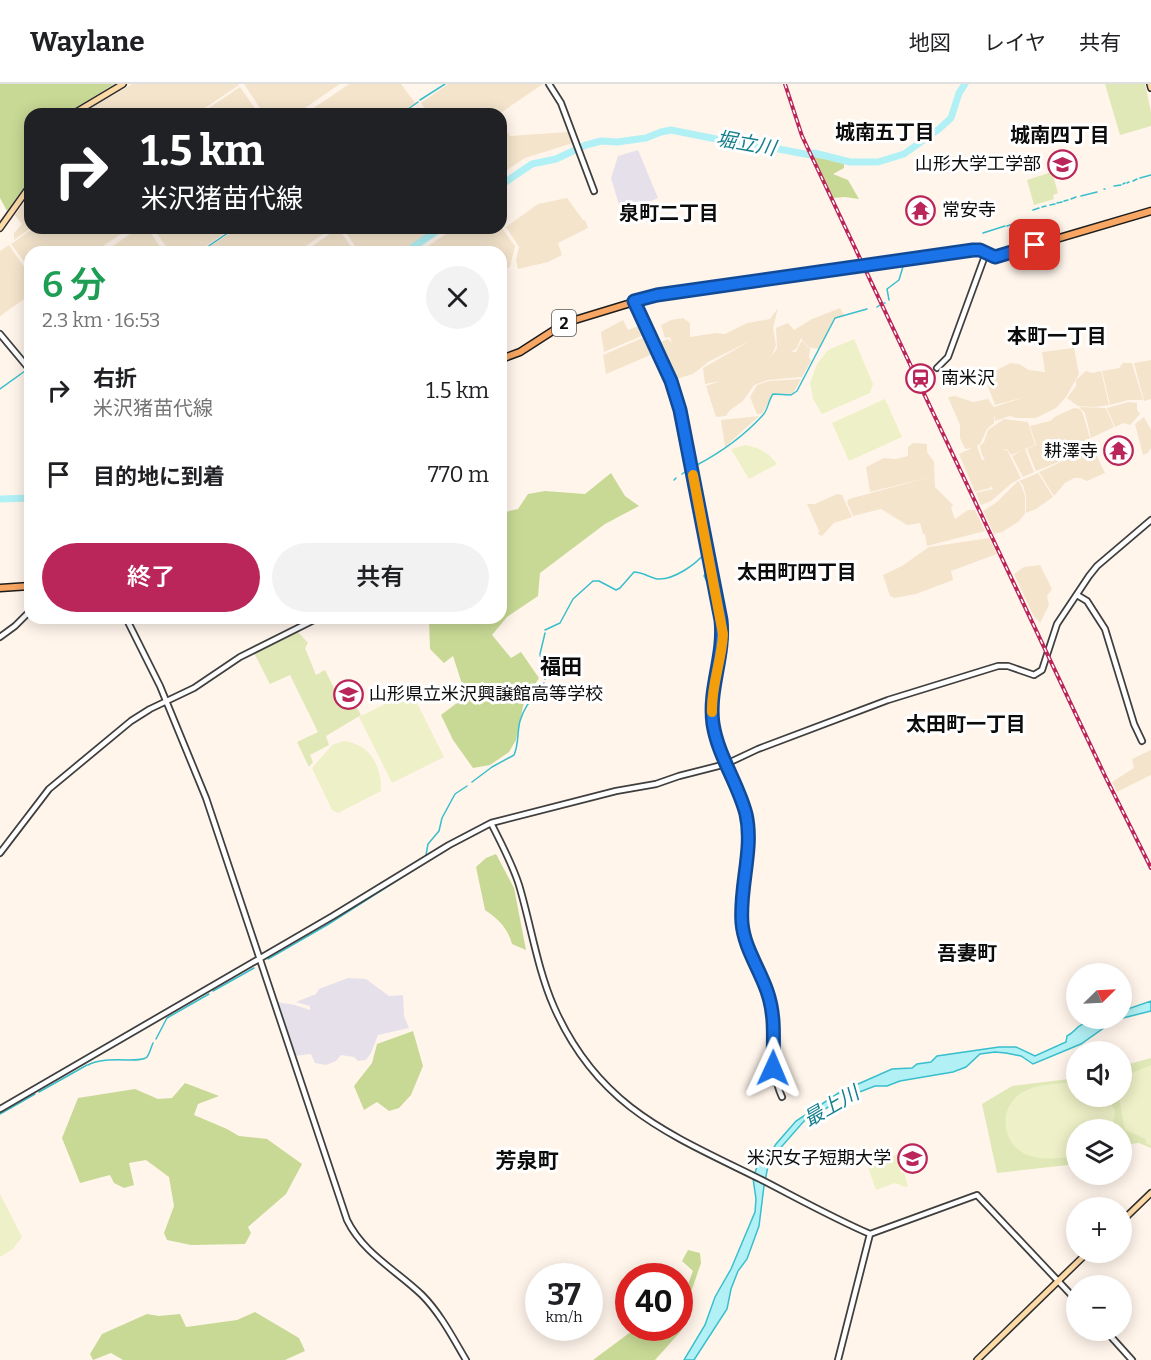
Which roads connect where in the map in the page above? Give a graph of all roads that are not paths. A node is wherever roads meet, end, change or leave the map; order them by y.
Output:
1 (123, 84) edge
2 (549, 84) edge
3 (83, 108) edge
4 (594, 191) dead end
5 (24, 194) edge
6 (1151, 211) edge
7 (0, 228) edge
8 (986, 254) junction
9 (634, 301) junction
10 (0, 334) edge
11 (507, 357) edge
12 (24, 363) edge
13 (937, 368) dead end
14 (1151, 520) edge
15 (24, 586) edge
16 (0, 588) edge
17 (1077, 595) junction
18 (24, 617) edge
19 (129, 624) edge
20 (306, 624) edge
21 (0, 637) edge
22 (167, 701) junction
23 (1142, 741) dead end
24 (726, 764) junction
25 (491, 823) junction
26 (0, 853) edge
27 (260, 959) junction
28 (782, 1097) dead end
29 (0, 1110) edge
30 (1151, 1193) edge
31 (1132, 1211) edge
32 (870, 1234) junction
33 (1077, 1263) edge
34 (1058, 1281) junction
35 (1066, 1289) edge
36 (1115, 1341) edge
37 (466, 1360) edge
38 (838, 1360) edge
39 (977, 1360) edge
40 (1132, 1360) edge

1 - 3 main road
2 - 4 street
5 - 7 main road
6 - 8 main road, 2
8 - 9 main road, 2
8 - 13 street
9 - 11 main road, 2
9 - 24 street
10 - 12 street
14 - 17 street
15 - 16 main road
17 - 23 street
17 - 24 street
18 - 21 street
19 - 22 street
20 - 22 street
22 - 26 street
22 - 27 street
24 - 25 street
24 - 28 street
25 - 27 street
25 - 32 street
27 - 29 street
27 - 37 street
30 - 31 main road
32 - 34 street
32 - 38 street
33 - 34 main road
34 - 35 street
34 - 39 main road
36 - 40 street

